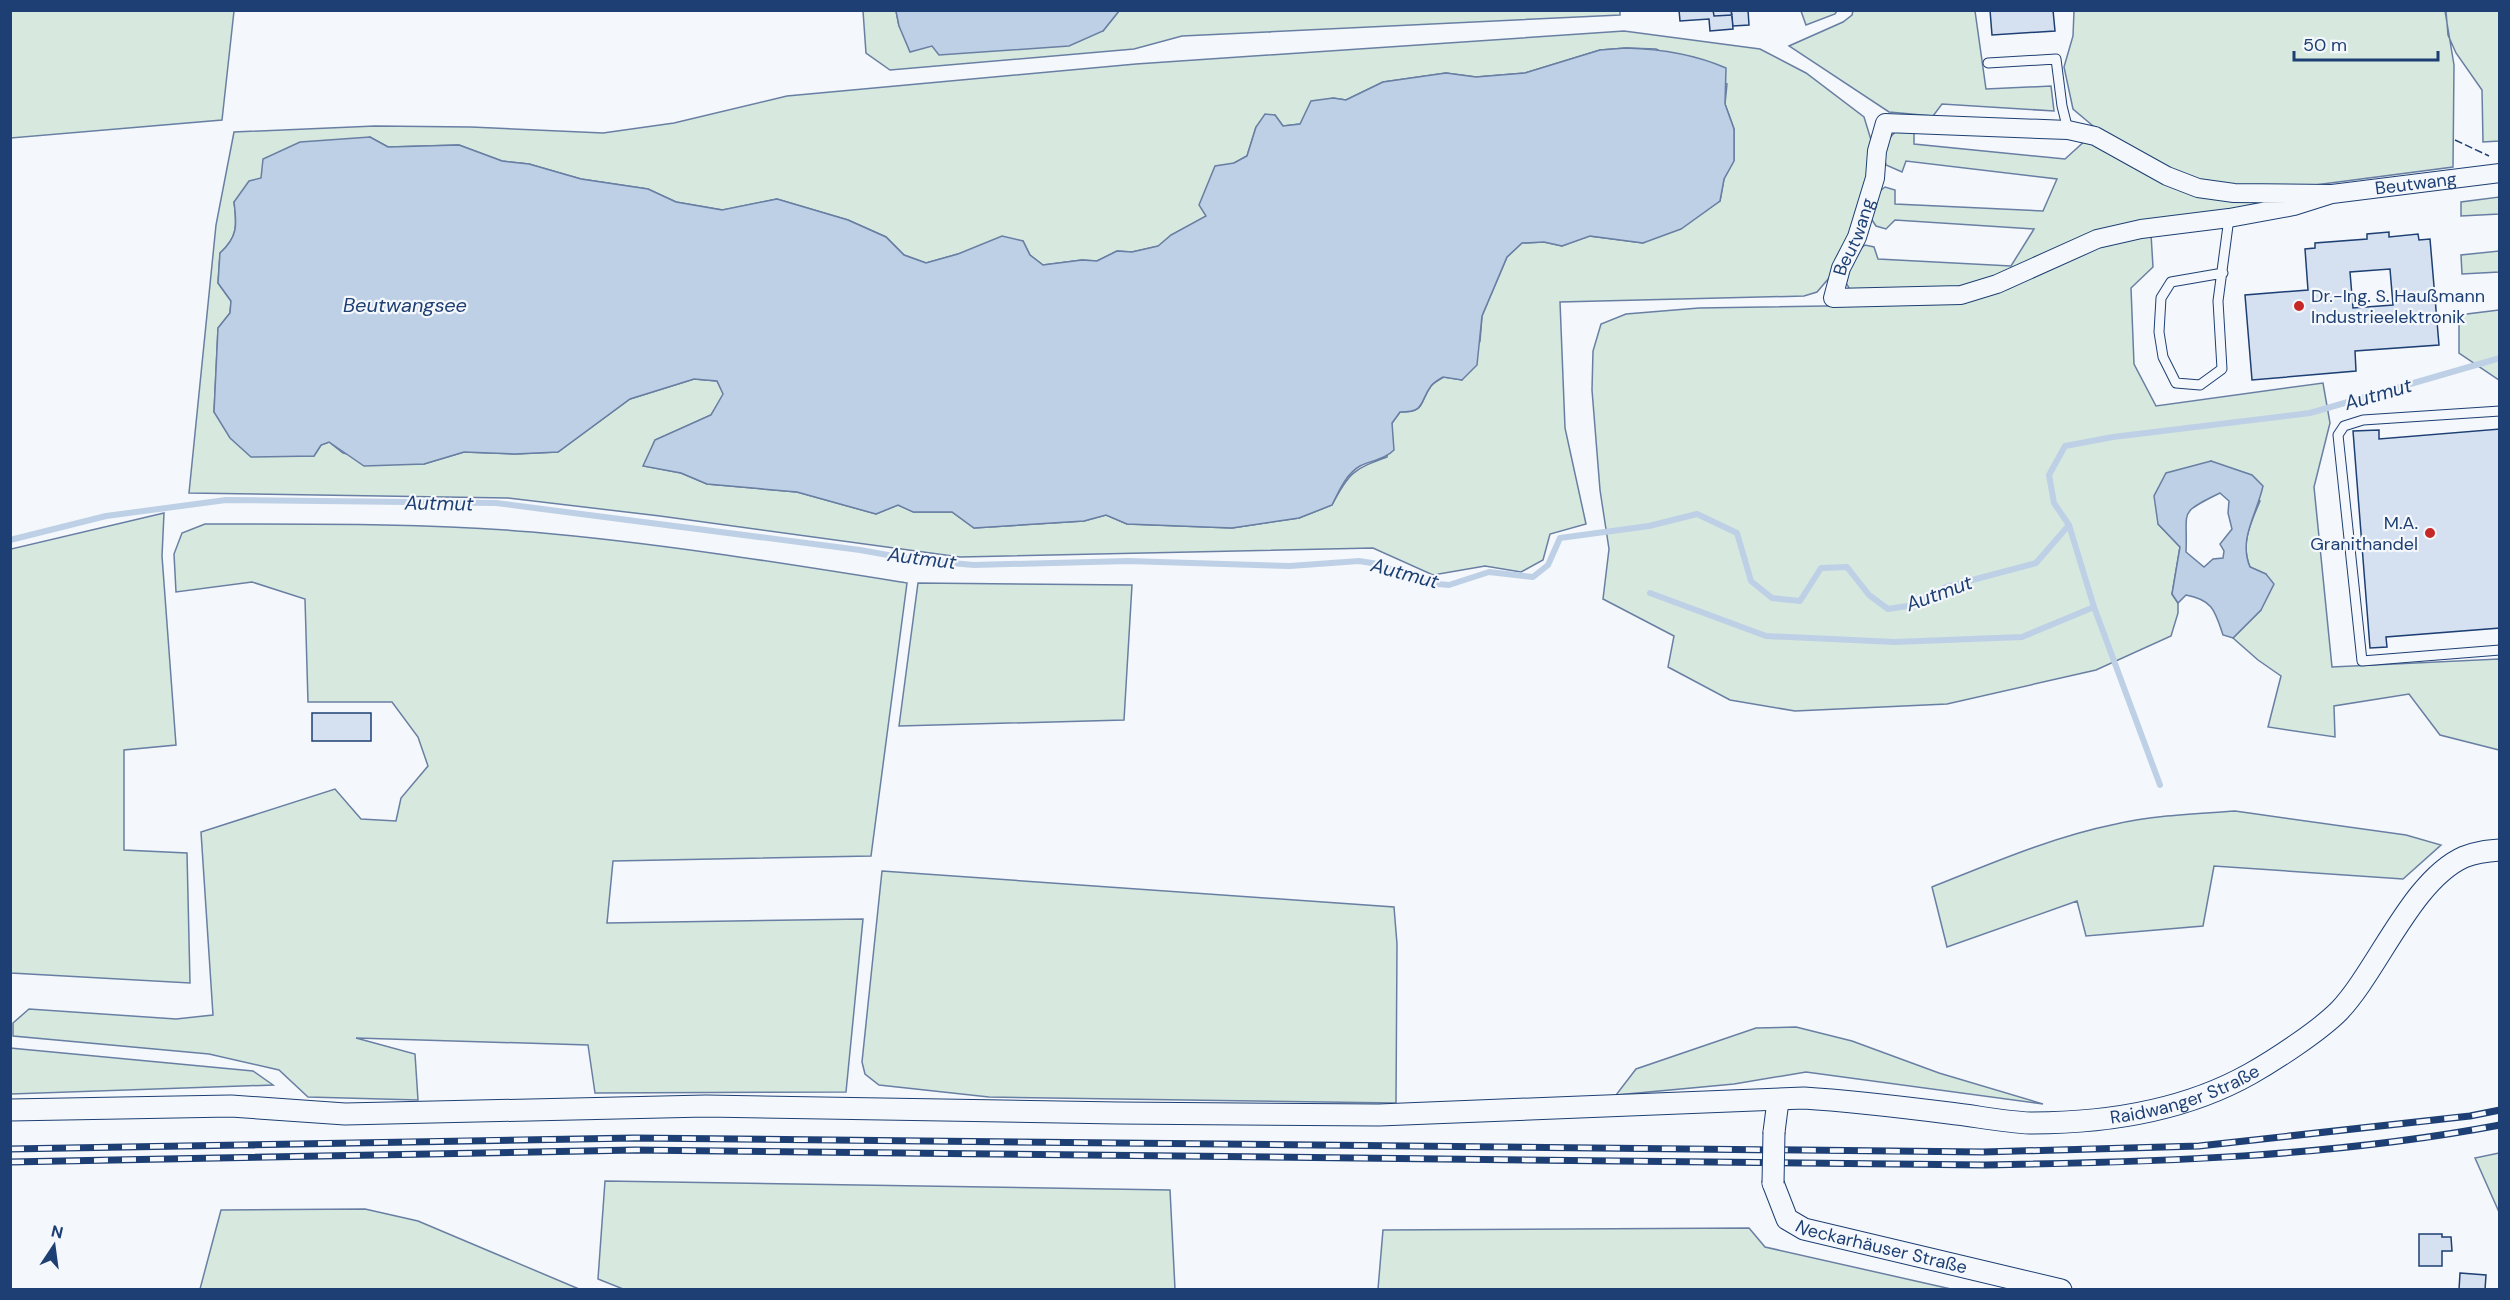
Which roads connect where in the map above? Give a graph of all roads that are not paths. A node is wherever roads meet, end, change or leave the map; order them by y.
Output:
1 (1988, 63) dead end
2 (2068, 130) junction
3 (2499, 173) edge
4 (2332, 194) junction
5 (2229, 218) junction
6 (2223, 273) junction
7 (2499, 411) edge
8 (2499, 650) edge
9 (2499, 850) edge
10 (1778, 1101) junction
11 (10, 1110) edge
12 (2061, 1290) edge

1 - 2 lane
2 - 4 street, Beutwang
2 - 5 street, Beutwang
3 - 4 street, Beutwang
4 - 5 street, Beutwang
5 - 6 lane
6 - 6 lane
7 - 8 lane
9 - 10 street, Raidwanger Straße
10 - 11 street, Raidwanger Straße
10 - 12 street, Neckarhäuser Straße, bridge

